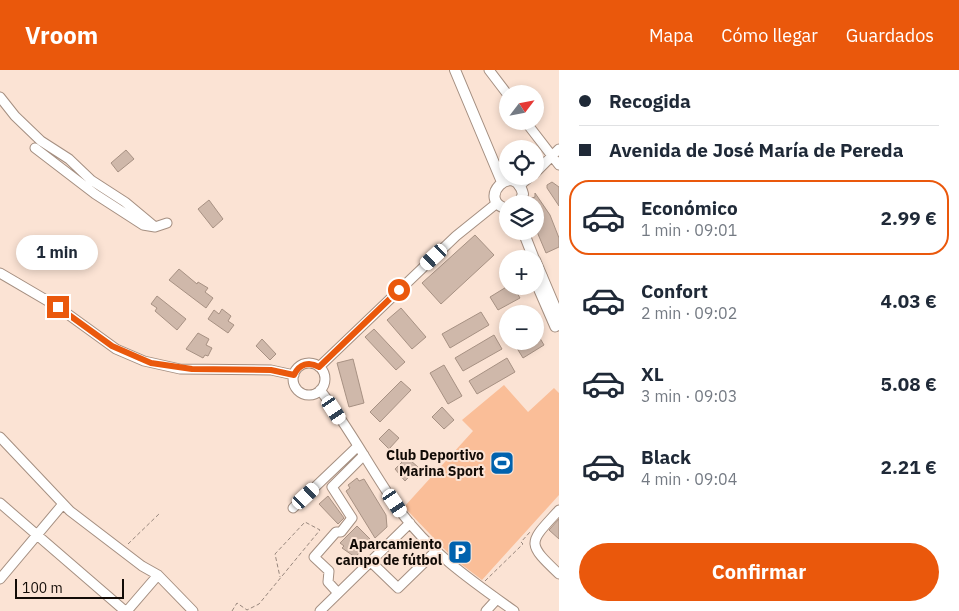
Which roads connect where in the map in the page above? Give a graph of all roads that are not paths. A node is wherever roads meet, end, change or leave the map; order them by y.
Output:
1 (455, 70) edge
2 (489, 70) edge
3 (500, 85) edge
4 (0, 97) edge
5 (532, 130) edge
6 (35, 148) dead end
7 (559, 149) edge
8 (552, 158) junction
9 (544, 165) edge
10 (559, 165) edge
11 (499, 175) edge
12 (500, 185) edge
13 (519, 186) edge
14 (523, 195) edge
15 (497, 203) joint
16 (167, 223) dead end
17 (155, 227) junction
18 (0, 273) edge
19 (544, 279) edge
20 (542, 295) edge
21 (555, 296) edge
22 (559, 316) edge
23 (559, 326) edge
24 (319, 367) junction
25 (294, 375) junction
26 (320, 390) junction
27 (0, 437) edge
28 (358, 446) junction
29 (364, 455) junction
30 (0, 503) edge
31 (63, 504) junction
32 (292, 508) dead end
33 (559, 510) edge
34 (410, 522) junction
35 (37, 534) junction
36 (436, 551) junction
37 (370, 561) junction
38 (1, 574) edge
39 (559, 574) edge
40 (158, 575) junction
41 (338, 592) junction
42 (497, 599) junction
43 (126, 611) edge
44 (193, 611) edge
45 (320, 611) edge
46 (486, 611) edge
47 (514, 611) edge

1 - 11 main road
2 - 3 street
4 - 17 street
5 - 8 street
6 - 17 street
7 - 8 street
8 - 9 street
8 - 10 street
12 - 15 main road
13 - 14 main road
15 - 24 street
16 - 17 street
18 - 25 street
19 - 21 main road
20 - 23 street
21 - 22 main road
24 - 25 street
24 - 26 street
25 - 26 street
26 - 28 street
27 - 31 street
28 - 29 street
28 - 32 street
29 - 34 street
29 - 41 street
30 - 35 street
31 - 35 street
31 - 40 street
33 - 39 street
34 - 36 street
34 - 37 street
35 - 38 street
35 - 43 street
36 - 37 street
36 - 42 street
37 - 41 street
40 - 43 street
40 - 44 street
41 - 45 street
42 - 46 street
42 - 47 street

